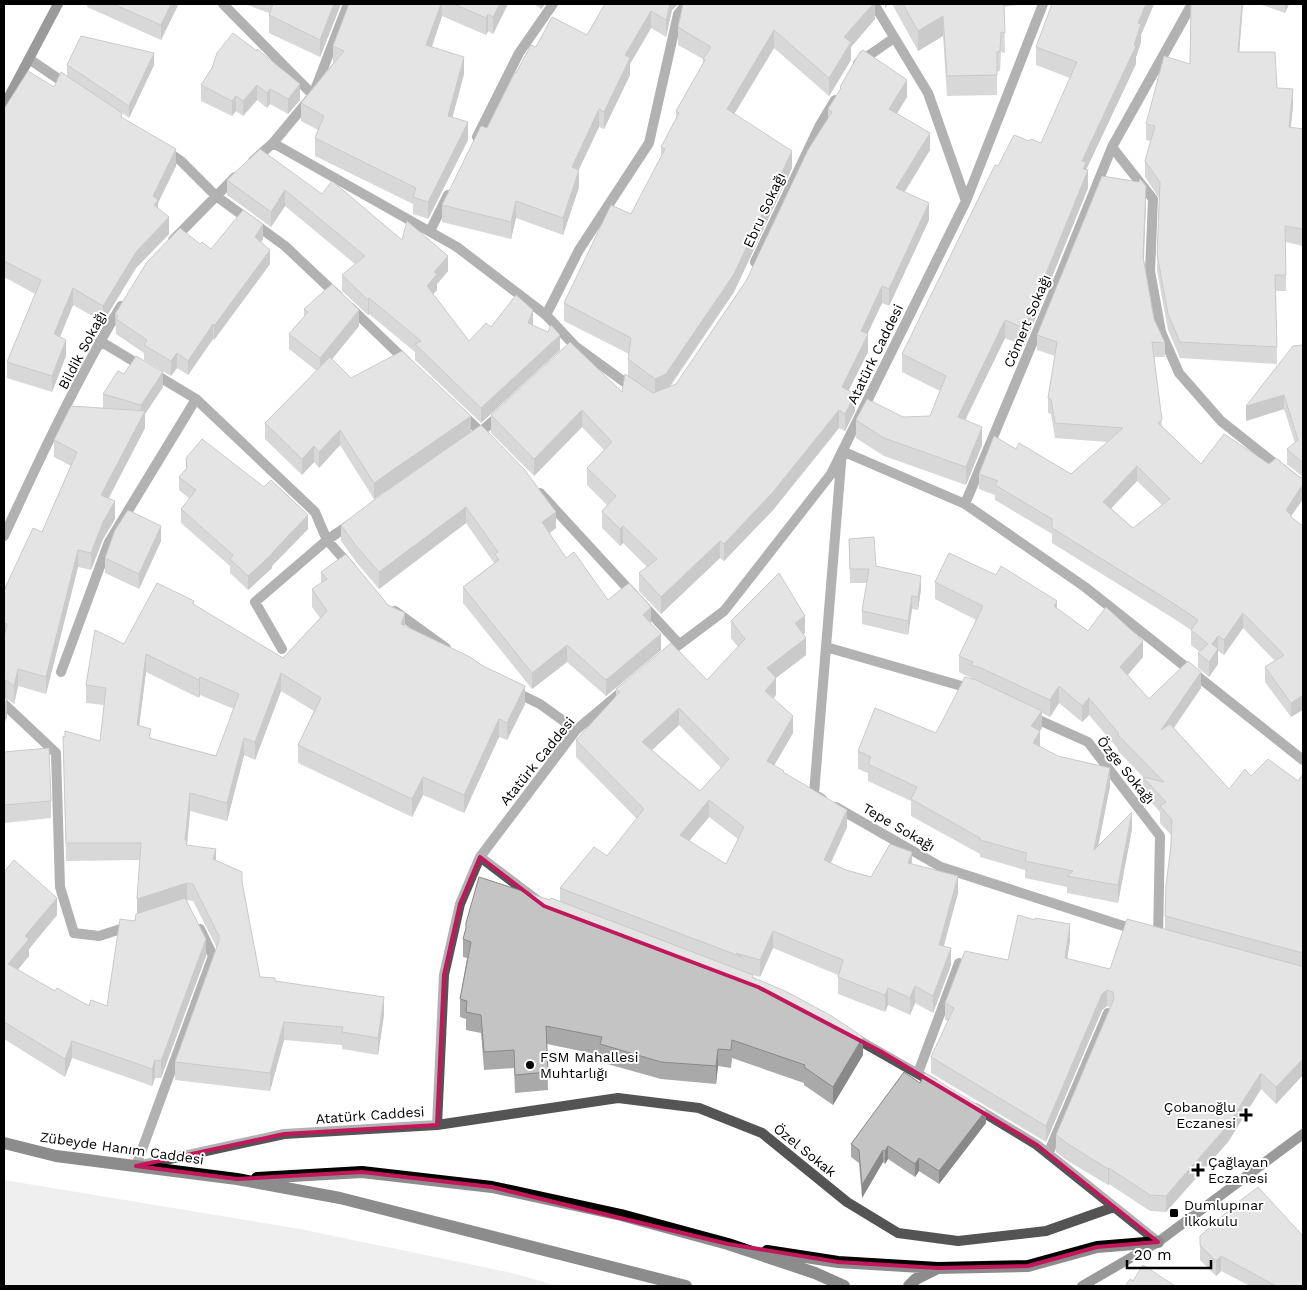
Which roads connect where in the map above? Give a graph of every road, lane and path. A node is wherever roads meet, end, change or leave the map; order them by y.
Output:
1 (58, 4) edge
2 (223, 4) edge
3 (348, 4) edge
4 (553, 4) edge
5 (686, 4) edge
6 (874, 4) edge
7 (1043, 4) edge
8 (1192, 4) edge
9 (894, 38) junction
10 (28, 59) junction
11 (850, 74) edge
12 (76, 91) edge
13 (840, 91) edge
14 (313, 95) junction
15 (4, 106) edge
16 (475, 142) edge
17 (273, 143) junction
18 (156, 144) edge
19 (1112, 147) junction
20 (452, 186) edge
21 (216, 196) junction
22 (966, 201) junction
23 (430, 231) junction
24 (169, 244) edge
25 (752, 269) edge
26 (128, 295) edge
27 (546, 315) junction
28 (100, 341) junction
29 (411, 366) edge
30 (646, 398) edge
31 (196, 399) junction
32 (453, 406) edge
33 (510, 406) edge
34 (481, 432) junction
35 (465, 444) edge
36 (493, 444) edge
37 (842, 451) junction
38 (532, 484) edge
39 (1303, 486) edge
40 (965, 504) junction
41 (360, 517) edge
42 (4, 536) edge
43 (327, 540) junction
44 (359, 576) edge
45 (386, 604) edge
46 (679, 644) junction
47 (826, 648) junction
48 (282, 649) dead end
49 (455, 655) edge
50 (656, 663) edge
51 (61, 672) dead end
52 (634, 681) edge
53 (504, 686) edge
54 (978, 691) edge
55 (4, 704) edge
56 (1020, 711) edge
57 (576, 730) junction
58 (1303, 760) edge
59 (480, 856) junction
60 (544, 906) edge
61 (144, 921) edge
62 (197, 923) edge
63 (1163, 939) joint
64 (959, 963) edge
65 (1108, 1013) edge
66 (845, 1032) edge
67 (918, 1073) junction
68 (943, 1089) edge
69 (969, 1104) edge
70 (436, 1125) junction
71 (1303, 1134) edge
72 (4, 1143) edge
73 (1048, 1154) junction
74 (136, 1166) junction
75 (237, 1179) junction
76 (1114, 1207) junction
77 (1158, 1242) junction
78 (728, 1244) junction
79 (938, 1268) junction
80 (686, 1286) edge
81 (844, 1286) edge
82 (909, 1286) edge
83 (1082, 1286) edge

1 - 10 main road
2 - 14 street
3 - 14 street
4 - 16 street
5 - 27 street
6 - 9 street
7 - 22 street, Atatürk Caddesi
8 - 19 street, Cömert Sokağı
9 - 11 street
9 - 22 street
10 - 12 street
10 - 15 main road
13 - 25 street, Ebru Sokağı
14 - 17 street
17 - 21 street
17 - 23 street
18 - 21 street
19 - 39 street
19 - 40 street, Cömert Sokağı
20 - 23 street
21 - 24 street
21 - 29 street
22 - 37 street, Atatürk Caddesi
23 - 27 street
26 - 28 street, Bildik Sokağı
27 - 30 street
28 - 31 street
28 - 42 street, Bildik Sokağı
31 - 43 street
31 - 51 street
32 - 34 street
33 - 34 street
34 - 35 street
34 - 36 street
37 - 40 street
37 - 46 street, Atatürk Caddesi
37 - 47 street, Tepe Sokağı
38 - 46 street
40 - 58 street
41 - 43 street
43 - 44 street
43 - 48 street
45 - 49 street
46 - 50 street, Atatürk Caddesi
47 - 54 street
47 - 63 street, Tepe Sokağı
52 - 57 street, Atatürk Caddesi
53 - 57 street
55 - 61 street
56 - 63 street, Özge Sokağı
57 - 59 street, Atatürk Caddesi
59 - 60 street
59 - 70 street, Atatürk Caddesi
62 - 74 street
64 - 67 street
65 - 73 street
66 - 67 street
67 - 68 street
69 - 73 street
70 - 74 street, Atatürk Caddesi
70 - 76 street, Özel Sokak
71 - 77 main road
72 - 74 main road, Zübeyde Hanım Caddesi
73 - 76 street
74 - 75 main road, Zübeyde Hanım Caddesi
75 - 78 main road
75 - 80 main road
76 - 77 street
77 - 79 main road
77 - 83 main road
78 - 79 main road
78 - 81 main road
79 - 82 main road

